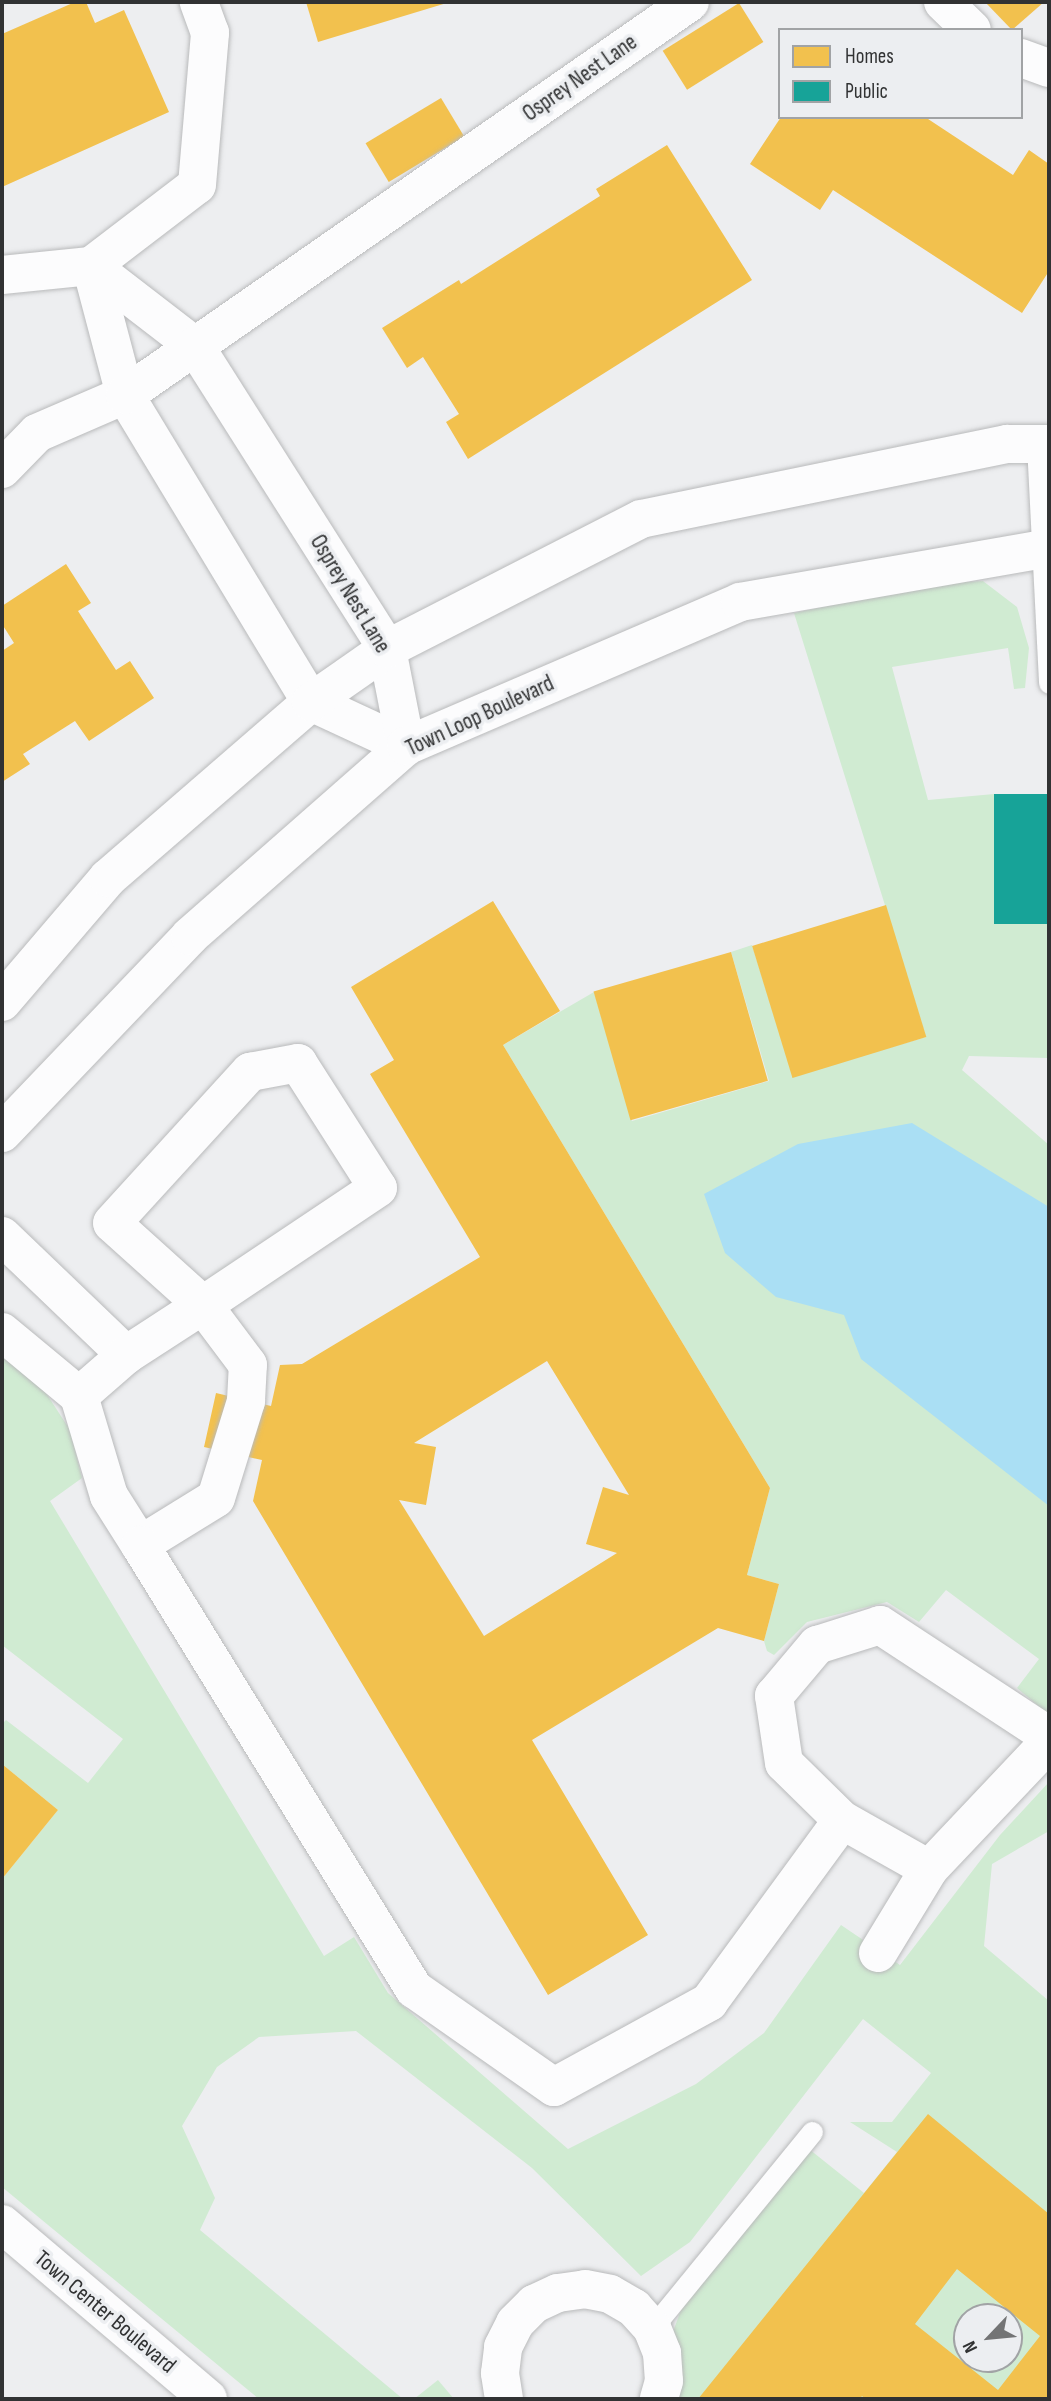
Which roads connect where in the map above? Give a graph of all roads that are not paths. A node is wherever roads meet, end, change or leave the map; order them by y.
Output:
1 (199, 2) edge
2 (690, 2) edge
3 (943, 2) edge
4 (970, 28) edge
5 (1023, 59) edge
6 (1049, 68) edge
7 (92, 266) junction
8 (2, 275) edge
9 (195, 346) junction
10 (125, 395) junction
11 (1043, 444) edge
12 (2, 469) edge
13 (1045, 549) edge
14 (387, 649) junction
15 (1049, 683) edge
16 (310, 702) junction
17 (406, 746) junction
18 (2, 1002) edge
19 (2, 1133) edge
20 (2, 1236) edge
21 (203, 1304) junction
22 (2, 1332) edge
23 (126, 1354) junction
24 (79, 1396) junction
25 (140, 1545) junction
26 (1049, 1736) edge
27 (1049, 1742) edge
28 (842, 1820) junction
29 (929, 1869) junction
30 (878, 1953) dead end
31 (812, 2132) dead end
32 (2, 2224) edge
33 (652, 2328) junction
34 (208, 2399) edge
35 (504, 2399) edge
36 (659, 2399) edge

1 - 7 street
2 - 9 street, Osprey Nest Lane
3 - 4 street
5 - 6 street
7 - 8 street
7 - 9 street, Osprey Nest Lane
7 - 10 street
9 - 10 street, Osprey Nest Lane
9 - 14 street, Osprey Nest Lane
10 - 12 street, Osprey Nest Lane
10 - 16 street
11 - 13 lane
11 - 14 street
13 - 15 lane
13 - 17 street, Town Loop Boulevard
14 - 16 street
14 - 17 street, Osprey Nest Lane
16 - 17 street
16 - 18 street
17 - 19 street, Town Loop Boulevard
20 - 23 street
21 - 21 street
21 - 23 street
21 - 25 street
22 - 24 street
23 - 24 street
24 - 25 street
25 - 28 street
26 - 28 street
27 - 29 street
28 - 29 street
29 - 30 street
31 - 33 lane
32 - 34 street, Town Center Boulevard
33 - 35 street
33 - 36 street

